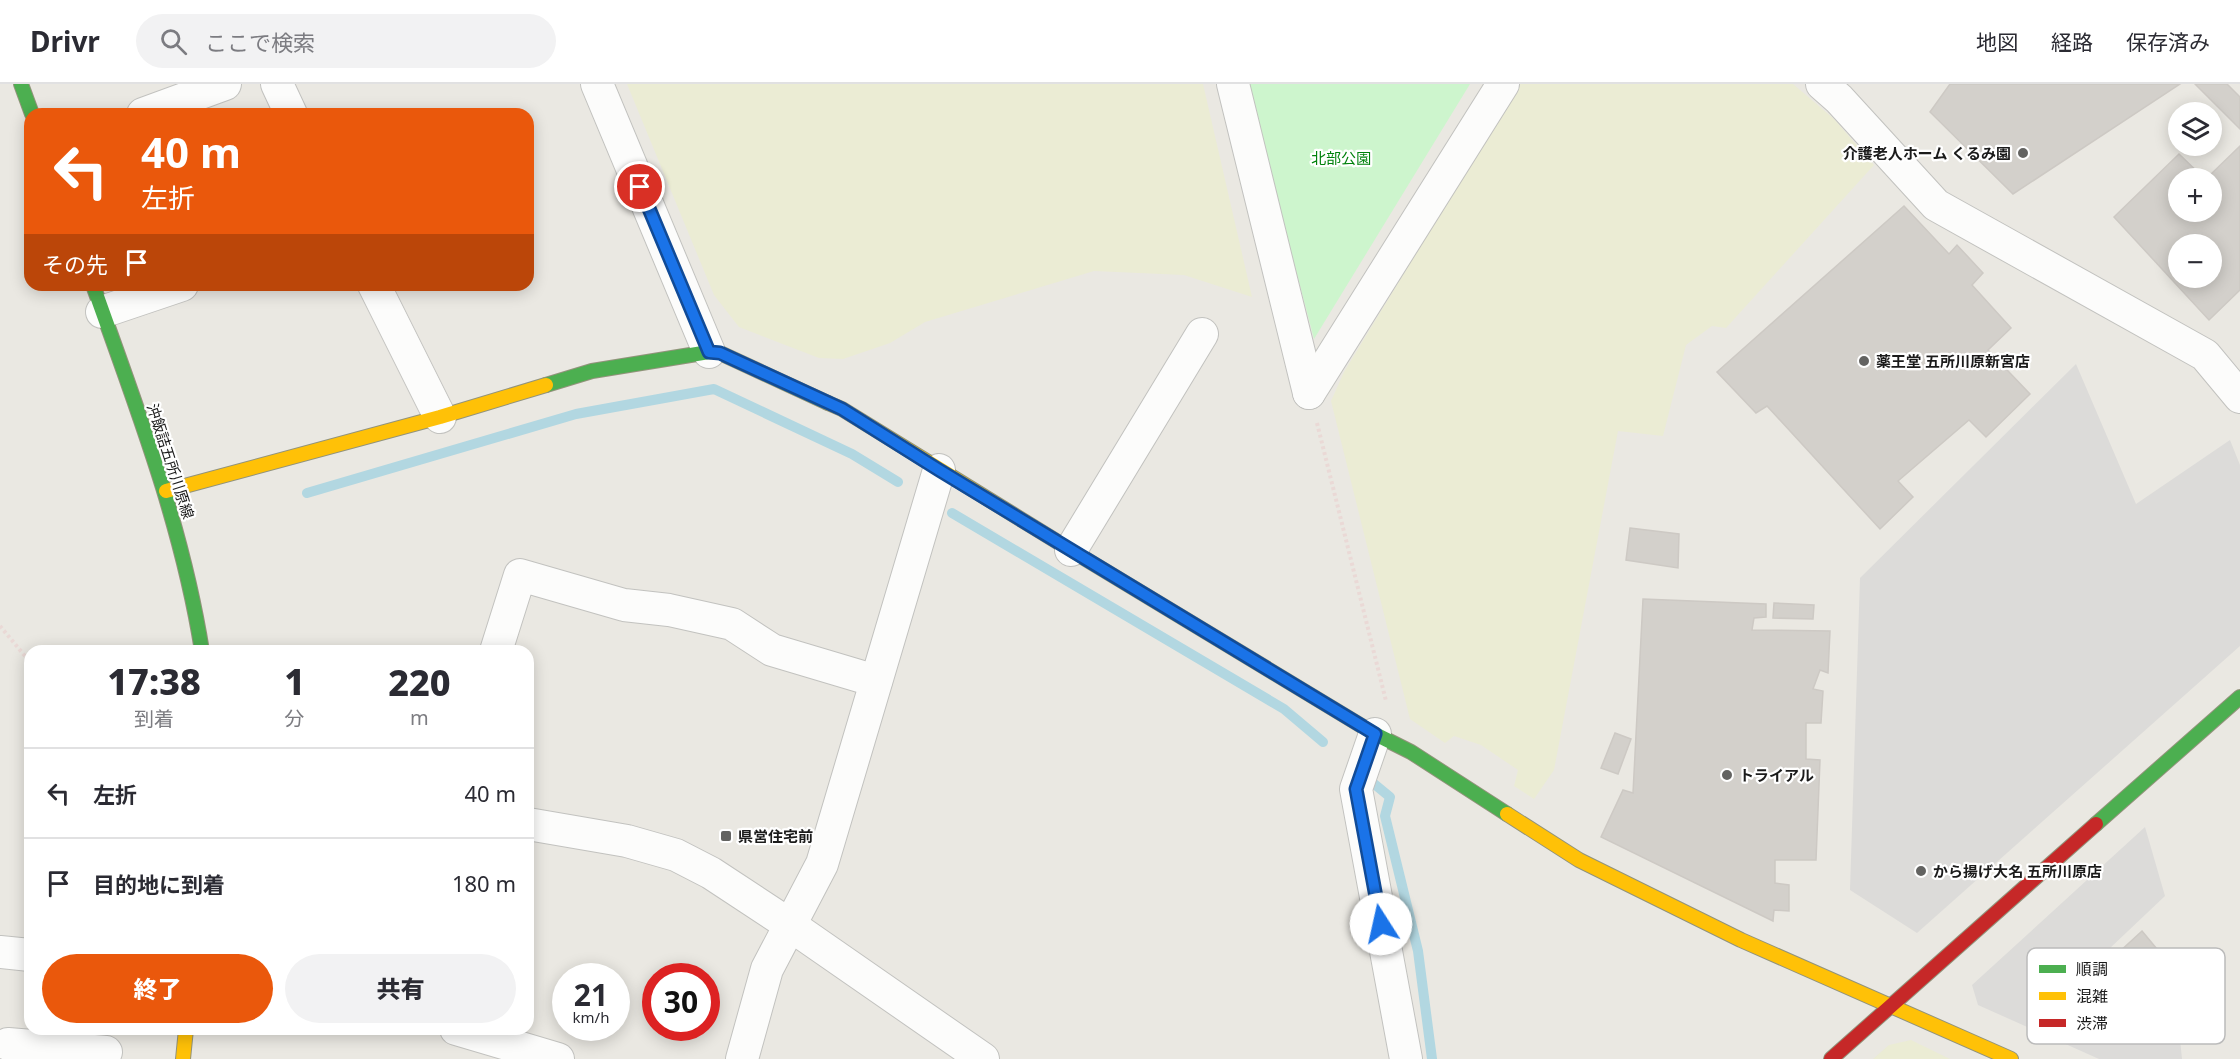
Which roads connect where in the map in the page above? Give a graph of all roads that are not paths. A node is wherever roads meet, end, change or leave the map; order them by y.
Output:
1 (21, 84) edge
2 (225, 84) edge
3 (277, 84) edge
4 (597, 84) edge
5 (1233, 84) edge
6 (1503, 84) edge
7 (1822, 84) edge
8 (30, 108) edge
9 (159, 108) edge
10 (288, 108) edge
11 (143, 291) edge
12 (377, 291) edge
13 (97, 298) edge
14 (1202, 334) dead end
15 (709, 352) junction
16 (2240, 397) edge
17 (440, 417) junction
18 (939, 470) junction
19 (166, 491) junction
20 (1071, 550) junction
21 (201, 645) edge
22 (498, 645) edge
23 (876, 681) junction
24 (2240, 697) edge
25 (1375, 734) junction
26 (534, 825) edge
27 (790, 925) junction
28 (0, 952) edge
29 (24, 954) edge
30 (1891, 1006) junction
31 (185, 1035) edge
32 (476, 1035) edge
33 (3, 1043) edge
34 (106, 1052) dead end
35 (183, 1059) edge
36 (558, 1059) edge
37 (742, 1059) edge
38 (983, 1059) edge
39 (1406, 1059) edge
40 (1831, 1059) edge
41 (2011, 1059) edge

1 - 8 street
2 - 9 street
3 - 10 street
4 - 15 street
5 - 6 street
7 - 16 street
11 - 13 street
12 - 17 street
13 - 19 street, 沖飯詰五所川原線
14 - 20 street
15 - 17 street
15 - 18 street
17 - 19 street
18 - 20 street
18 - 23 street
19 - 21 street, 沖飯詰五所川原線
20 - 25 street
22 - 23 street
23 - 27 street
24 - 30 street
25 - 30 street
25 - 39 street
26 - 27 street
27 - 37 street
27 - 38 street
28 - 29 street
30 - 40 street
30 - 41 street
31 - 35 street
32 - 36 street
33 - 34 street

